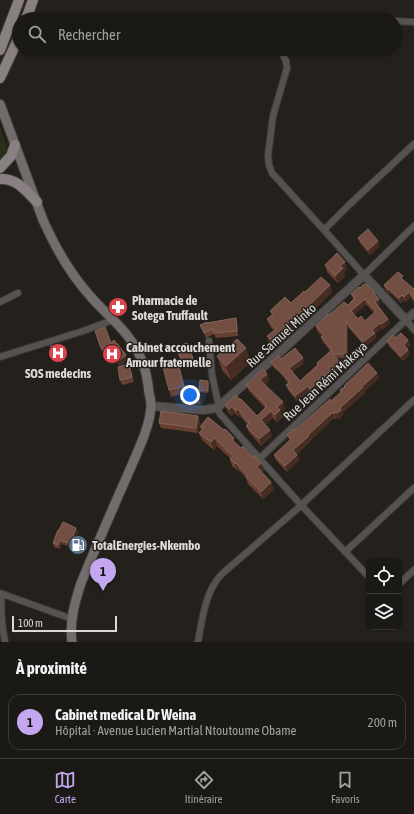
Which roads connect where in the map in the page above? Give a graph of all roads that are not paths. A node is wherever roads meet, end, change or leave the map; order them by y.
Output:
1 (19, 0) edge
2 (33, 0) edge
3 (14, 12) edge
4 (29, 12) edge
5 (12, 18) edge
6 (402, 21) edge
7 (414, 22) edge
8 (0, 50) edge
9 (12, 52) edge
10 (284, 56) edge
11 (0, 78) edge
12 (0, 104) edge
13 (414, 144) edge
14 (15, 145) junction
15 (0, 168) edge
16 (0, 179) edge
17 (37, 202) junction
18 (414, 226) edge
19 (324, 230) junction
20 (364, 276) junction
21 (18, 293) dead end
22 (0, 302) edge
23 (410, 317) edge
24 (113, 320) junction
25 (414, 330) edge
26 (209, 340) dead end
27 (0, 357) edge
28 (414, 400) edge
29 (151, 406) junction
30 (218, 408) junction
31 (260, 458) junction
32 (414, 488) edge
33 (301, 505) junction
34 (345, 552) junction
35 (414, 570) edge
36 (366, 575) edge
37 (402, 581) edge
38 (1, 594) edge
39 (72, 619) junction
40 (5, 642) edge
41 (72, 642) edge
42 (198, 642) edge

1 - 3 main road
2 - 4 main road
5 - 8 main road
6 - 7 street
9 - 11 main road
10 - 19 street
12 - 14 main road
13 - 19 street
14 - 15 main road
14 - 17 main road
16 - 17 main road
17 - 24 main road
18 - 20 street
19 - 20 street
20 - 23 street
20 - 30 street, Rue Samuel Minko
21 - 22 street
23 - 25 street
23 - 31 street, Rue Jean Rémi Makaya
24 - 27 street
24 - 29 main road
26 - 30 street
28 - 33 street
29 - 30 street
29 - 39 main road
30 - 31 street
31 - 33 street
32 - 34 street
33 - 34 street
33 - 42 street
34 - 36 street
35 - 37 street
38 - 39 street
38 - 40 street
39 - 41 main road

